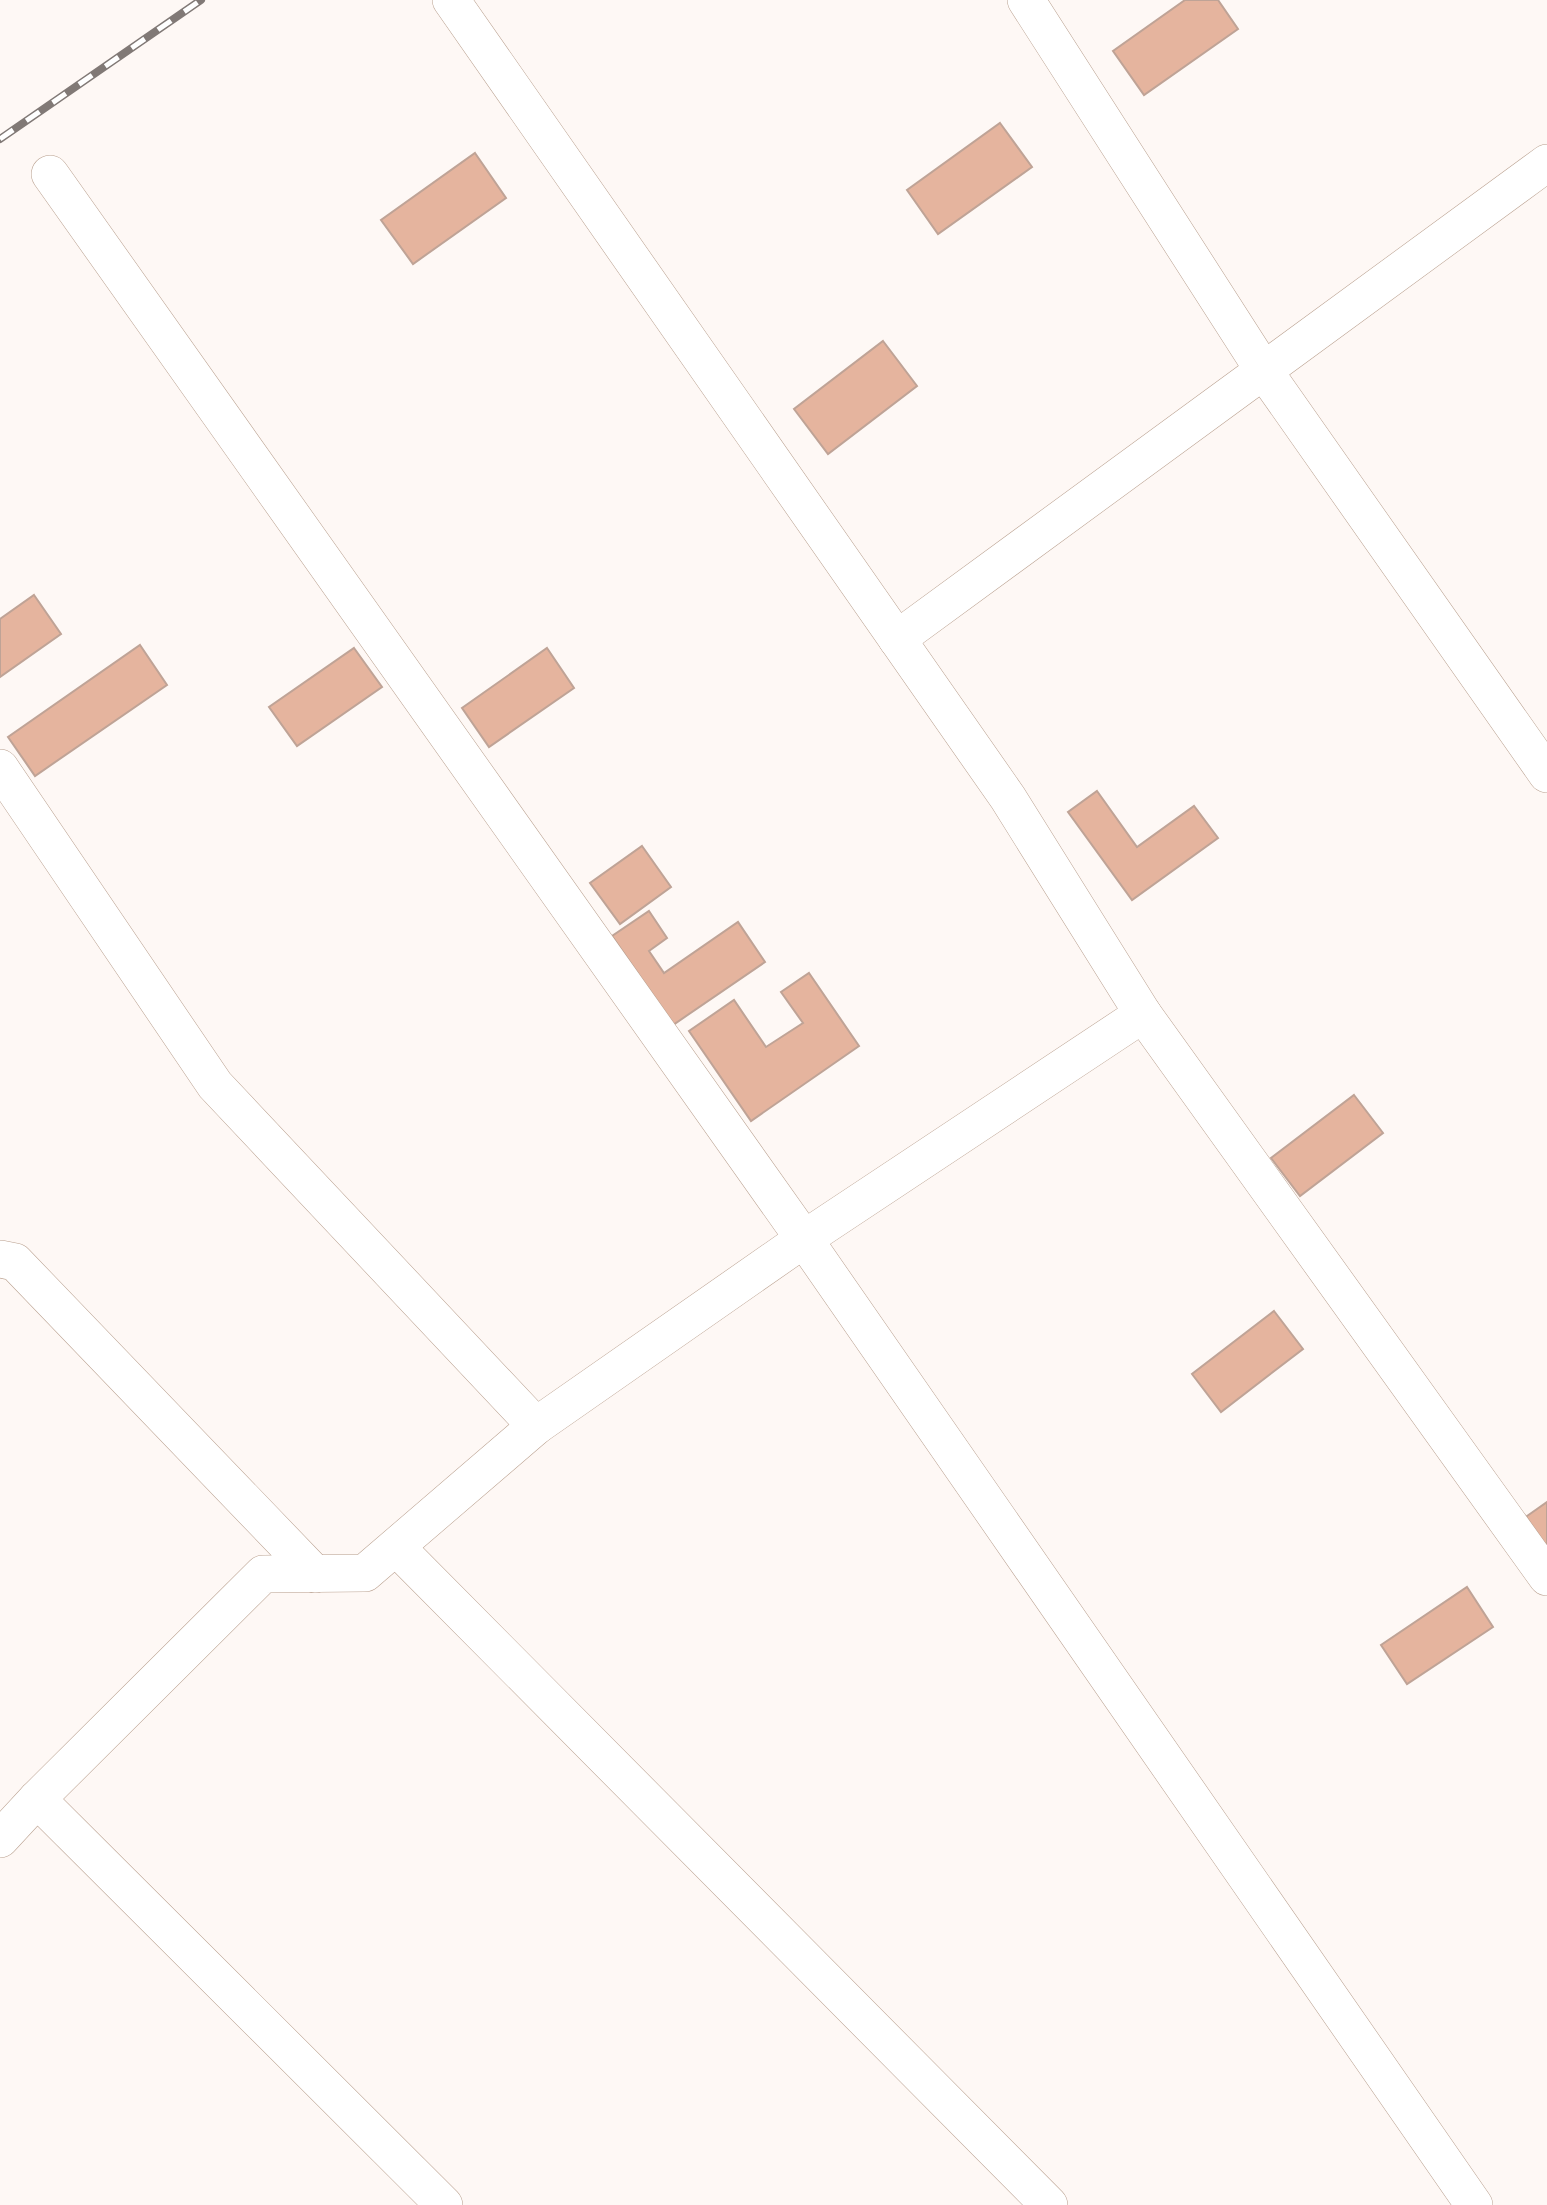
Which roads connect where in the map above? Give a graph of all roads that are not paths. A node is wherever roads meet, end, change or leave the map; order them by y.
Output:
1 (451, 0) edge
2 (1026, 0) edge
3 (1547, 163) edge
4 (50, 174) dead end
5 (1264, 371) junction
6 (897, 639) junction
7 (0, 768) edge
8 (1547, 774) edge
9 (1143, 1014) junction
10 (804, 1239) junction
11 (0, 1259) edge
12 (536, 1426) junction
13 (397, 1548) junction
14 (315, 1574) junction
15 (1547, 1577) edge
16 (37, 1799) junction
17 (0, 1839) edge
18 (444, 2205) edge
19 (1049, 2205) edge
20 (1474, 2205) edge

1 - 6 street
2 - 5 street
3 - 5 street
4 - 10 street
5 - 6 street
5 - 8 street
6 - 9 street
7 - 12 street
9 - 10 street
9 - 15 street
10 - 12 street
10 - 20 street
11 - 14 street
12 - 13 street
13 - 14 street
13 - 19 street
14 - 16 street
16 - 17 street
16 - 18 street

